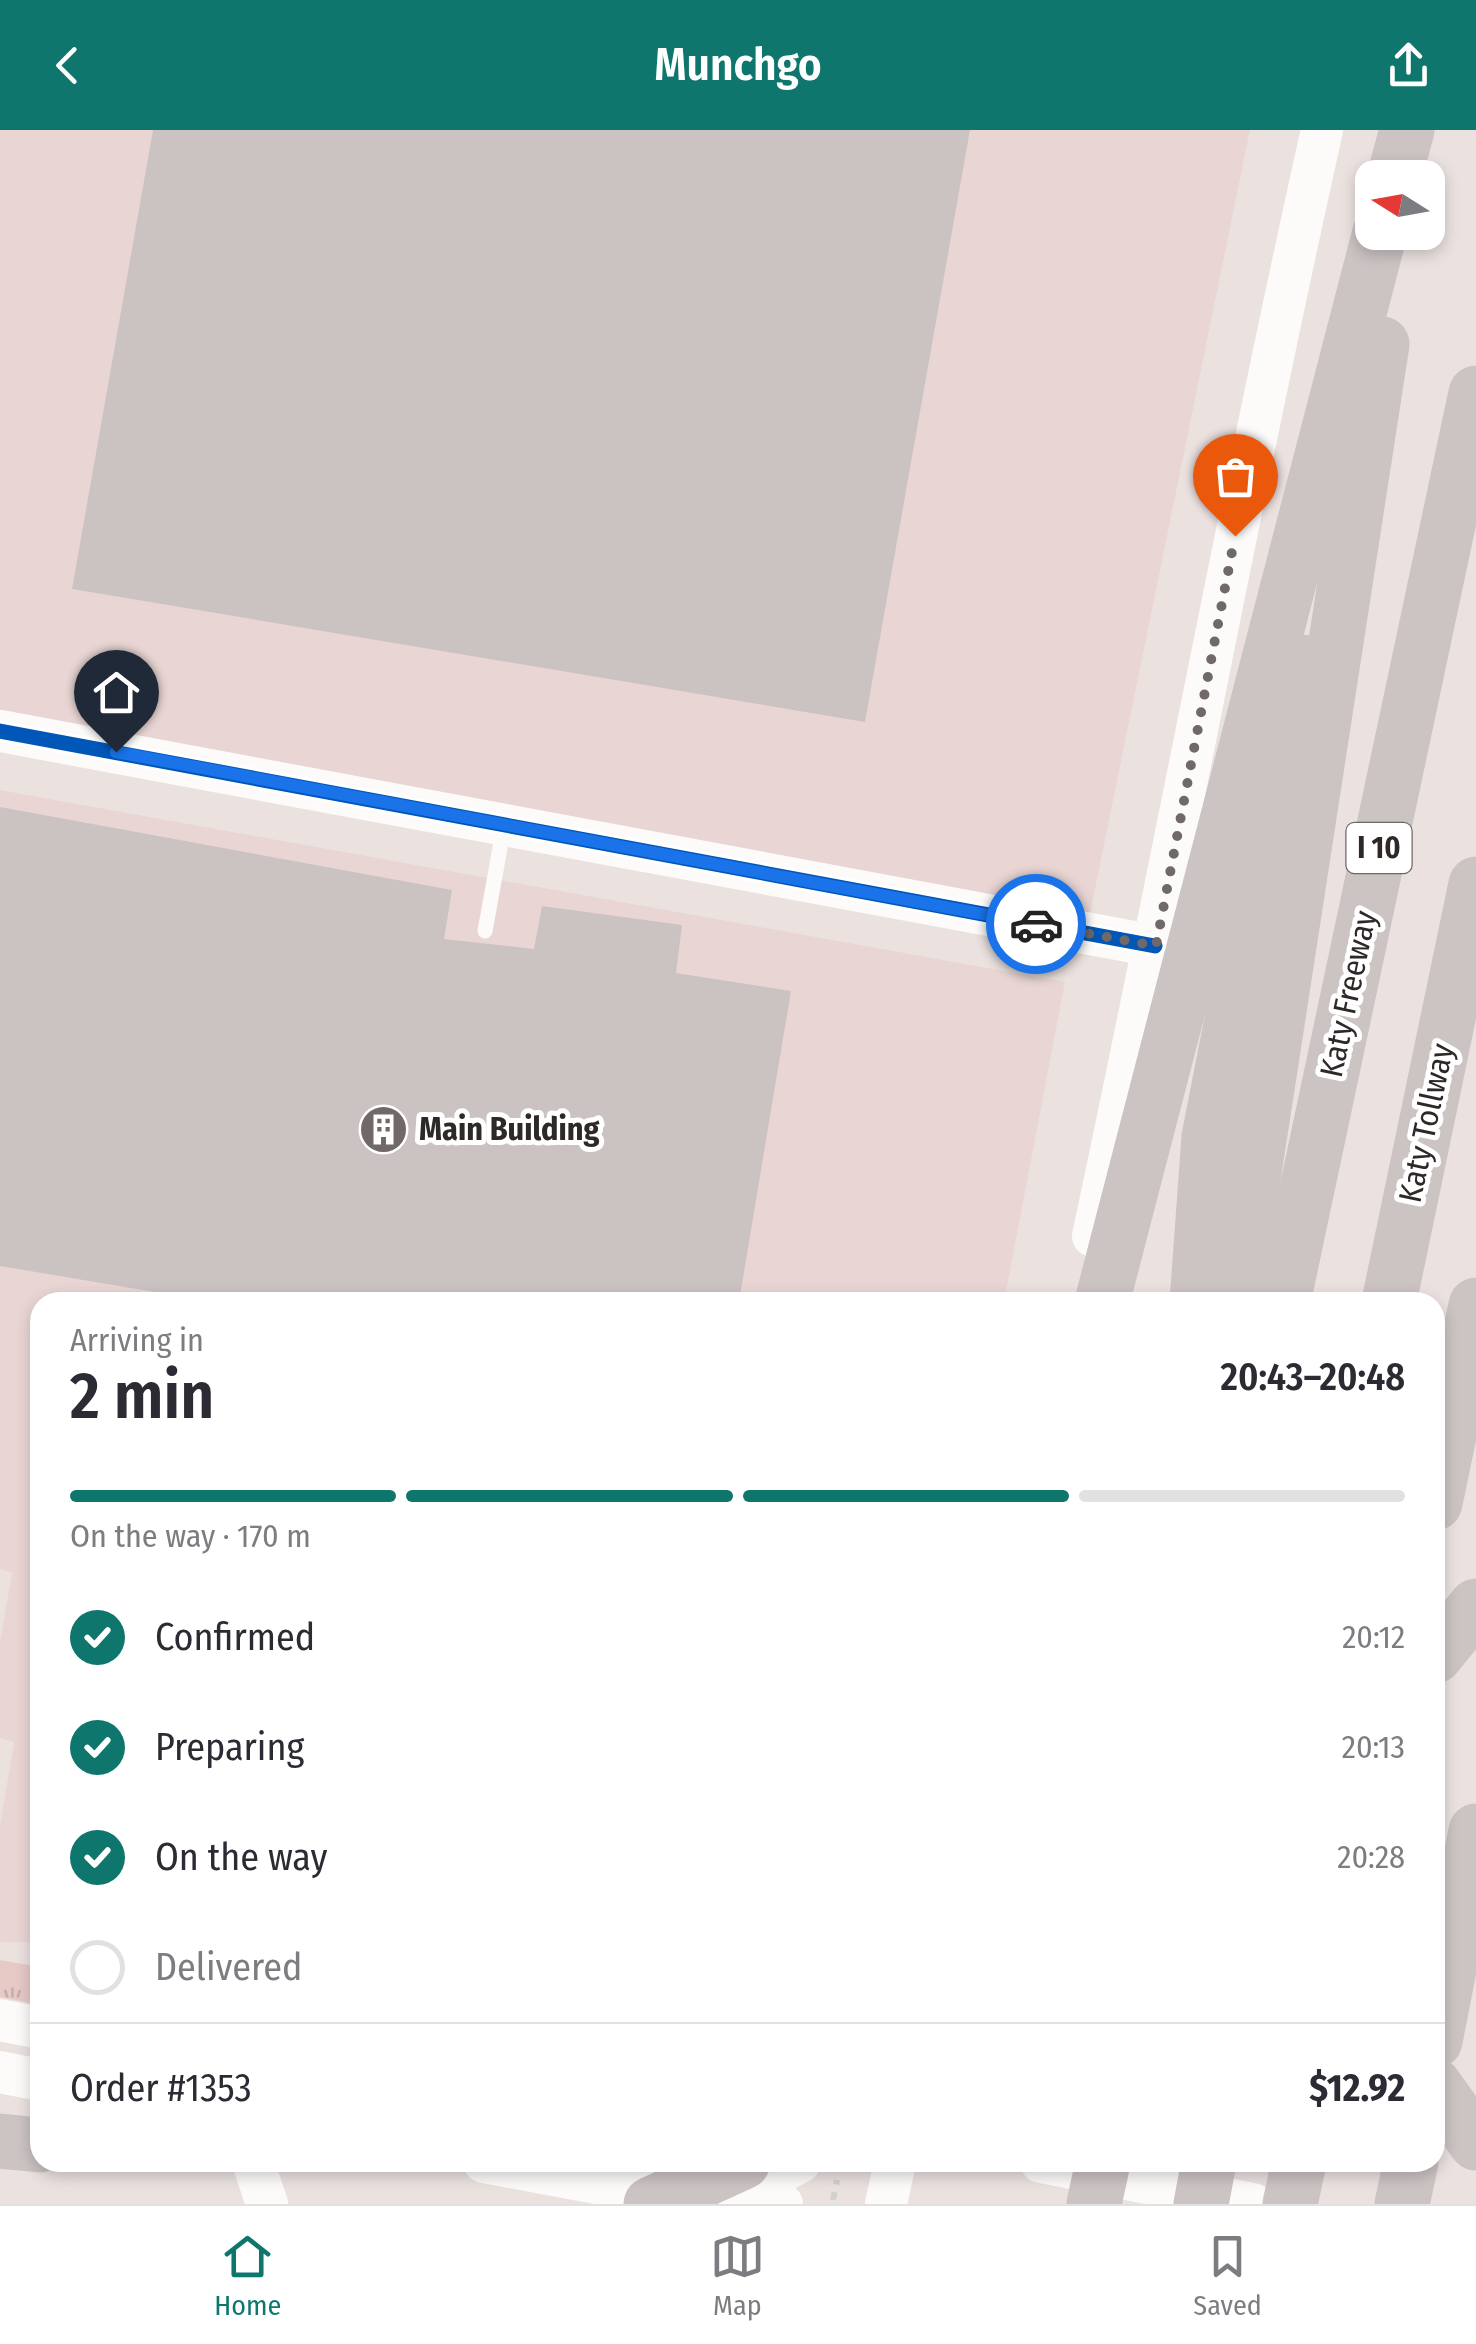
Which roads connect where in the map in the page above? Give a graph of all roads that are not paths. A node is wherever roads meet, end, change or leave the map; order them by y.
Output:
1 (1322, 130) edge
2 (1410, 130) edge
3 (1402, 160) edge
4 (1408, 160) edge
5 (1375, 250) edge
6 (1384, 250) edge
7 (1395, 250) edge
8 (1476, 393) edge
9 (0, 731) edge
10 (504, 824) junction
11 (1476, 884) edge
12 (485, 931) dead end
13 (1156, 946) junction
14 (1081, 1292) edge
15 (1105, 1292) edge
16 (1197, 1292) edge
17 (1236, 1292) edge
18 (1284, 1292) edge
19 (1390, 1292) edge
20 (1476, 1305) edge
21 (1445, 1455) edge
22 (1476, 1606) edge
23 (1445, 1644) edge
24 (1476, 1831) edge
25 (1445, 1989) edge
26 (0, 2020) edge
27 (30, 2026) edge
28 (0, 2072) edge
29 (30, 2078) edge
30 (1445, 2100) edge
31 (0, 2141) edge
32 (1476, 2143) edge
33 (30, 2144) edge
34 (257, 2172) edge
35 (584, 2172) edge
36 (632, 2172) edge
37 (808, 2172) edge
38 (893, 2172) edge
39 (1091, 2172) edge
40 (1101, 2172) edge
41 (1207, 2172) edge
42 (1297, 2172) edge
43 (1409, 2172) edge
44 (723, 2186) edge
45 (267, 2204) edge
46 (650, 2204) edge
47 (782, 2204) edge
48 (886, 2204) edge
49 (1094, 2204) edge
50 (1200, 2204) edge
51 (1253, 2204) edge
52 (1290, 2204) edge
53 (1402, 2204) edge

1 - 13 main road
2 - 3 highway
2 - 4 highway
5 - 15 highway
6 - 16 highway
7 - 17 highway
8 - 18 highway, Katy Freeway / I 10
9 - 10 main road
10 - 12 lane
10 - 13 main road
11 - 19 highway, Katy Tollway
13 - 14 main road
20 - 21 highway
22 - 23 highway
24 - 25 highway
26 - 27 main road
28 - 29 main road
30 - 32 highway
31 - 33 highway
34 - 45 main road
35 - 44 main road
36 - 44 main road
37 - 44 main road
38 - 48 main road
39 - 51 main road
40 - 49 highway
41 - 50 highway
42 - 52 highway
43 - 53 highway
44 - 46 highway
44 - 47 main road

